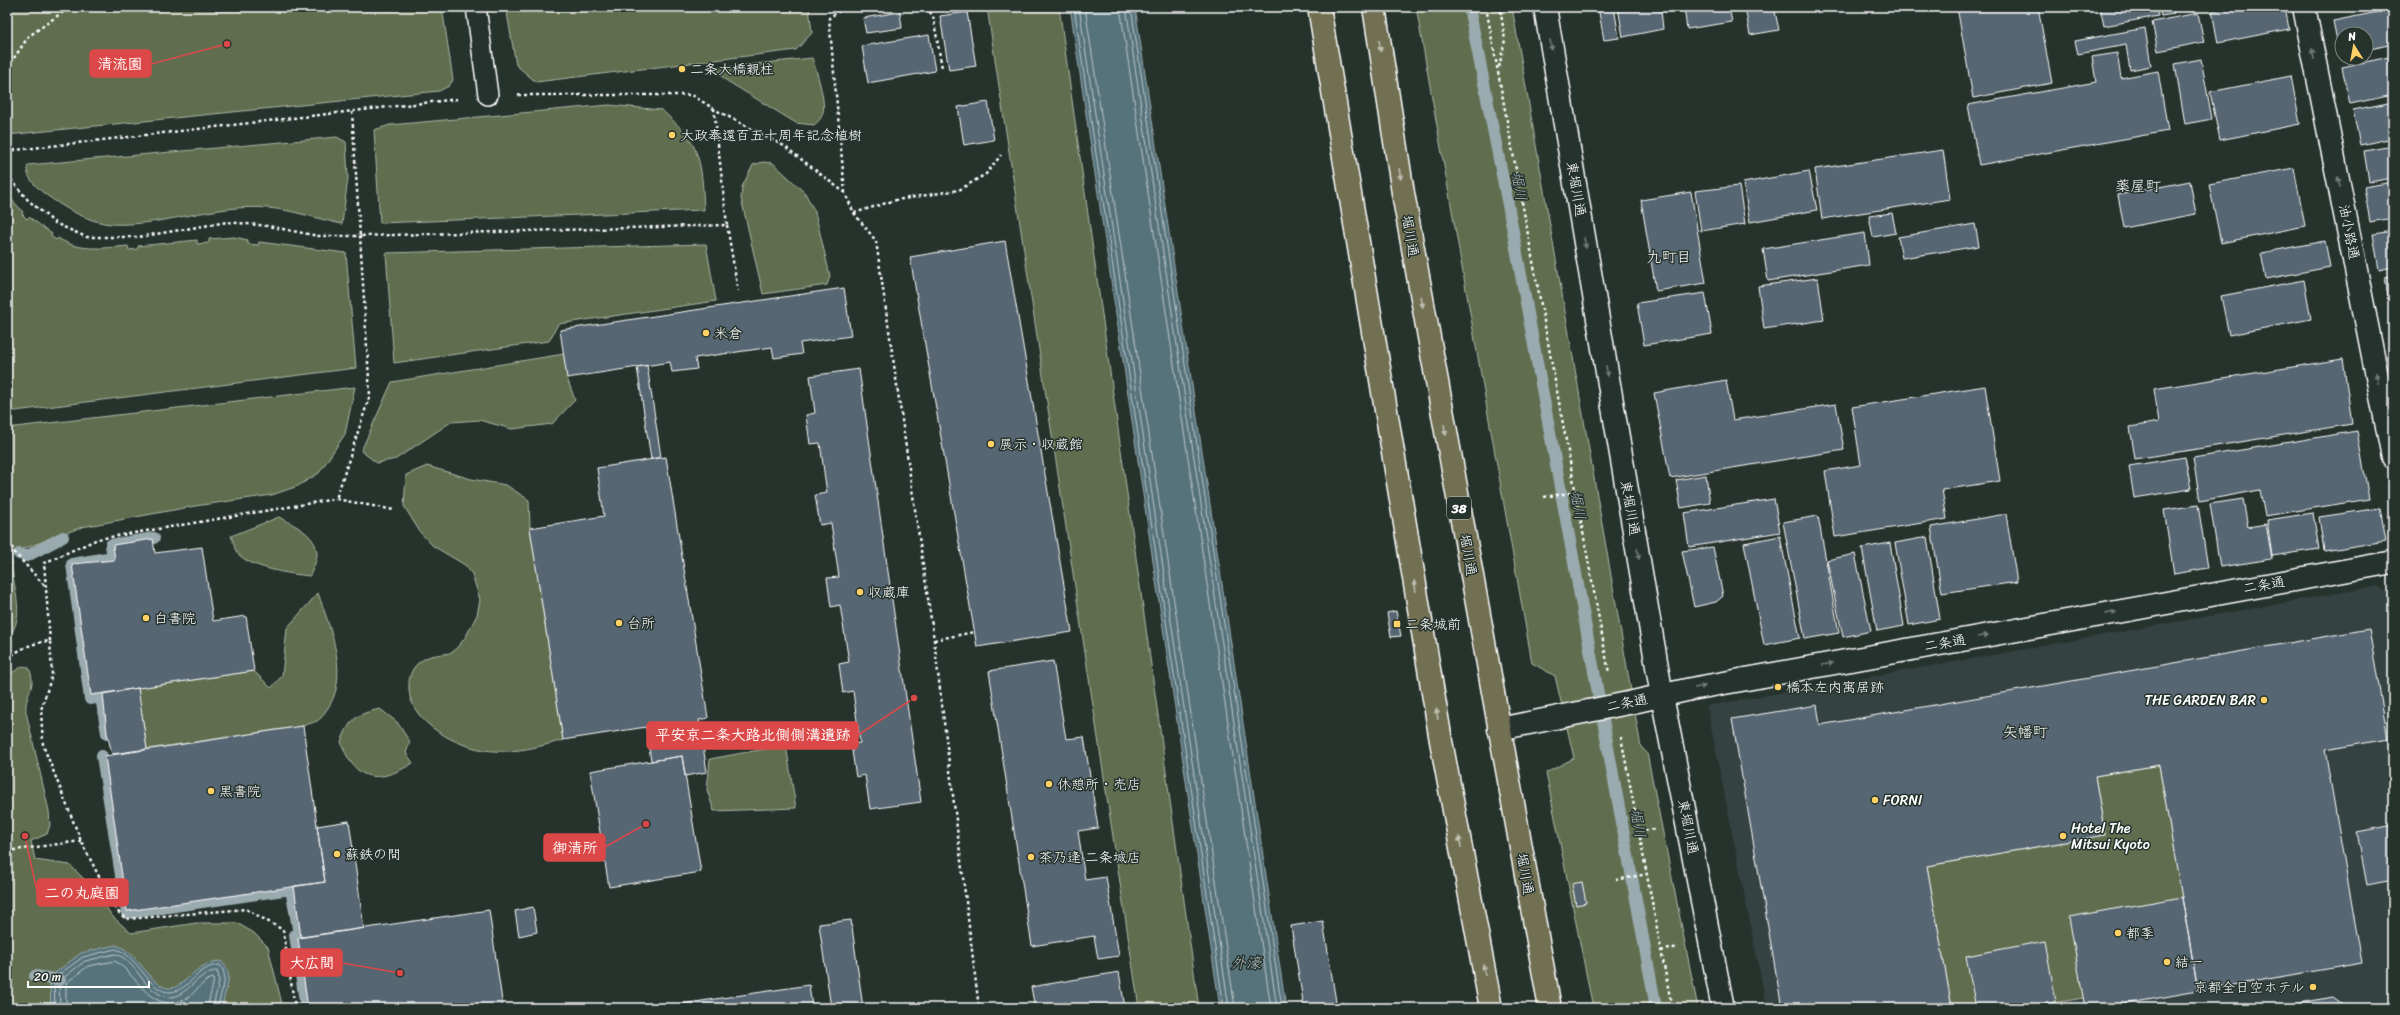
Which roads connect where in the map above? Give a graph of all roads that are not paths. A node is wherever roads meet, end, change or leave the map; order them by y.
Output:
1 (476, 7) edge
2 (1319, 7) edge
3 (1374, 7) edge
4 (1545, 7) edge
5 (2304, 7) edge
6 (488, 95) road end
7 (2393, 457) edge
8 (2393, 562) edge
9 (1662, 696) junction
10 (1499, 729) junction
11 (1491, 1008) edge
12 (1550, 1008) edge
13 (1723, 1008) edge

1 - 6 lane
11 -> 2 main road
3 -> 10 main road, 堀川通 / 38
4 -> 9 street, 東堀川通
7 -> 5 street, 油小路通
9 -> 8 street, 二条通
9 - 10 street, 二条通, bridge
9 - 13 street, 東堀川通
10 - 12 main road, 堀川通 / 38

